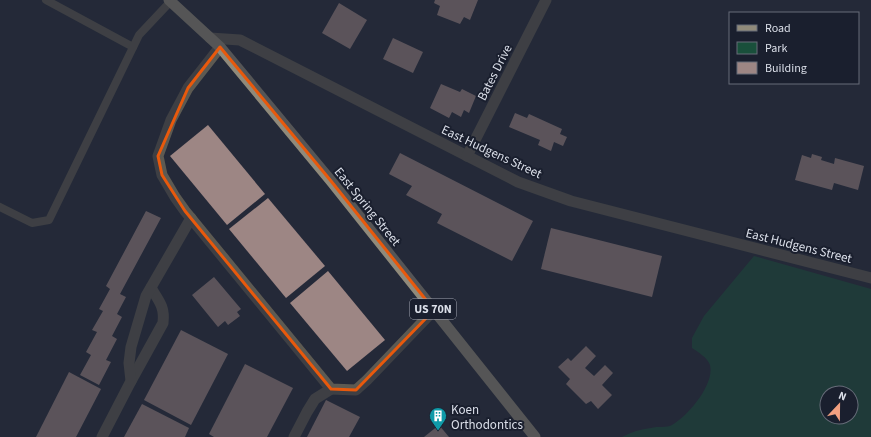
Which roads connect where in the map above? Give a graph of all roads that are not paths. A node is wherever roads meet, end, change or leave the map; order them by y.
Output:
1 (46, 0) edge
2 (546, 0) edge
3 (170, 1) edge
4 (210, 38) junction
5 (133, 47) junction
6 (220, 47) junction
7 (467, 156) junction
8 (0, 207) edge
9 (191, 218) junction
10 (871, 278) edge
11 (151, 288) junction
12 (434, 310) junction
13 (131, 381) junction
14 (331, 389) junction
15 (102, 437) edge
16 (294, 437) edge
17 (535, 437) edge

1 - 5 lane
2 - 7 street, Bates Drive
3 - 4 main road, East Spring Street / US 70N
3 - 5 lane
4 - 6 main road, East Spring Street / US 70N
4 - 7 street, East Hudgens Street
5 - 8 lane
6 - 9 street
6 - 12 main road, East Spring Street / US 70N
7 - 10 street, East Hudgens Street
9 - 11 street
9 - 14 street
11 - 13 street
11 - 13 street
12 - 14 street
12 - 17 main road, East Spring Street / US 70N
13 - 15 street
14 - 16 street

